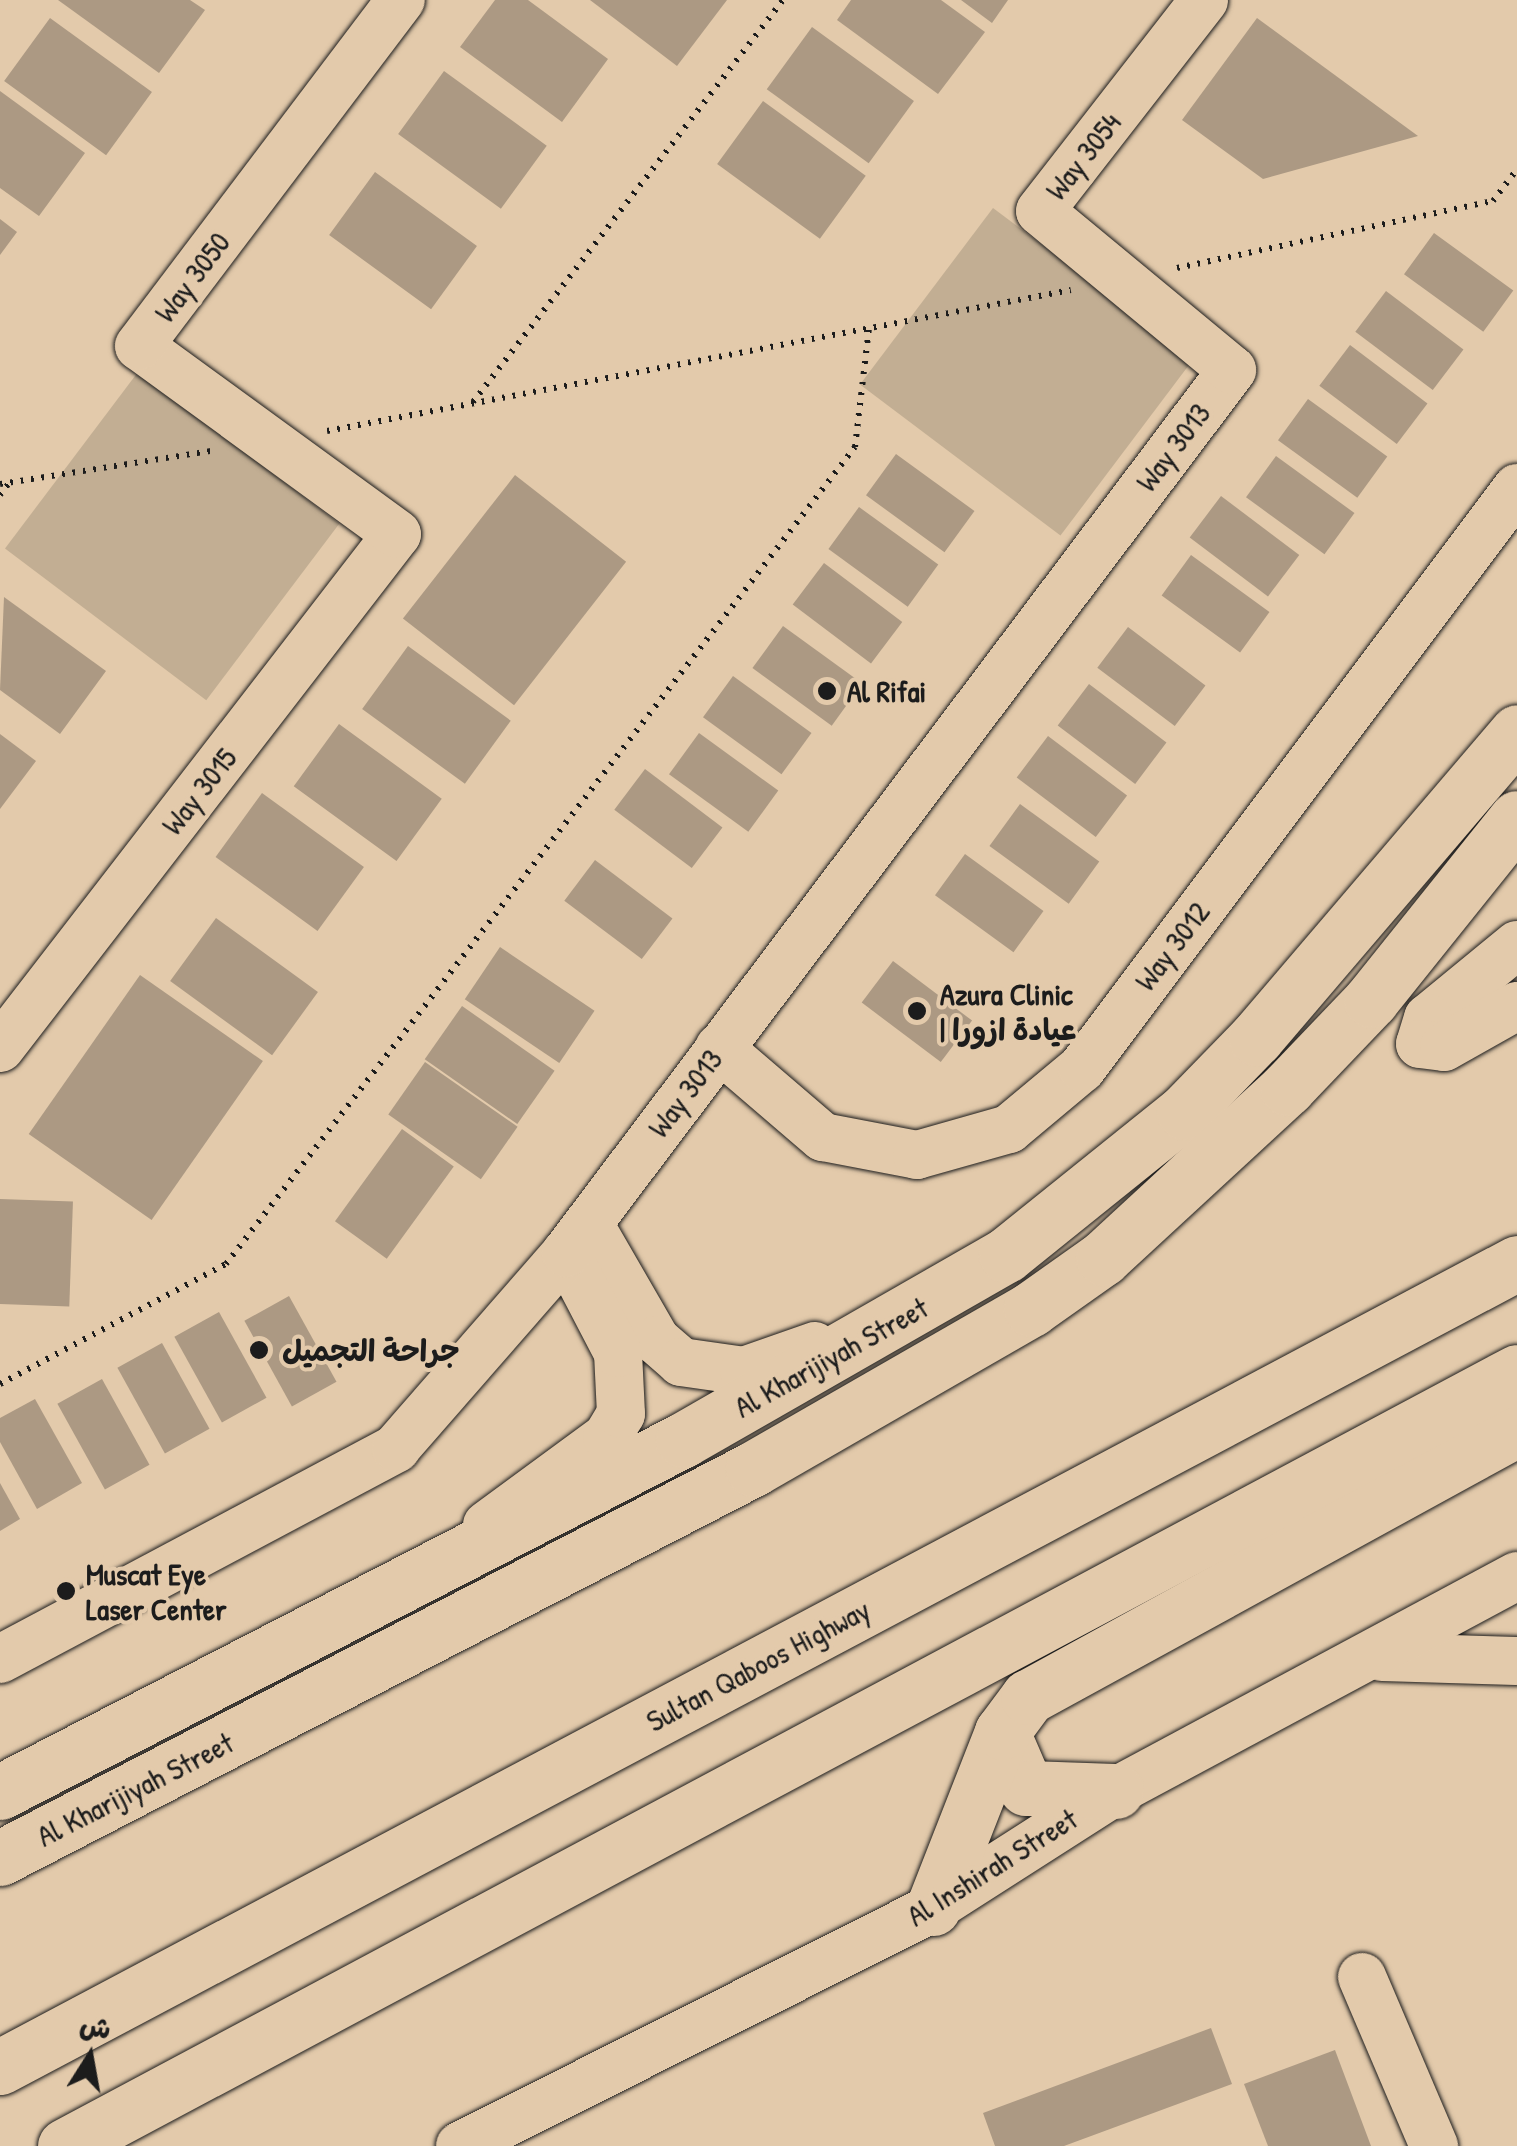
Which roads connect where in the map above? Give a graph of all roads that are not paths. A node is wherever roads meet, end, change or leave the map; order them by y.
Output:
1 (400, 0) edge
2 (1204, 0) edge
3 (1232, 370) joint
4 (1517, 488) edge
5 (397, 534) joint
6 (1517, 732) edge
7 (1517, 818) edge
8 (1517, 945) edge
9 (1517, 1006) edge
10 (0, 1048) edge
11 (719, 1048) junction
12 (578, 1237) junction
13 (1517, 1263) edge
14 (908, 1316) junction
15 (1517, 1372) edge
16 (1517, 1428) edge
17 (444, 1565) junction
18 (1517, 1576) edge
19 (1363, 1658) junction
20 (0, 1659) edge
21 (1517, 1661) edge
22 (1002, 1732) junction
23 (1116, 1791) junction
24 (0, 1792) edge
25 (0, 1858) edge
26 (934, 1908) junction
27 (1362, 1977) dead end
28 (0, 2067) edge
29 (65, 2146) edge
30 (460, 2146) edge
31 (1434, 2146) edge

1 - 5 street, Way 3050
2 - 3 street, Way 3054
3 - 11 street, Way 3013
4 - 11 street, Way 3012
5 - 10 street, Way 3015
6 - 14 main road, Al Kharijiyah Street
7 - 25 main road, Al Kharijiyah Street
8 - 9 street
11 - 12 street, Way 3013
12 - 14 street
12 - 17 street
12 - 20 street, Way 3013
13 - 28 main road, Sultan Qaboos Highway
14 - 17 main road, Al Kharijiyah Street
15 - 29 main road
16 - 22 main road
17 - 24 main road, Al Kharijiyah Street
18 - 19 street, Al Inshirah Street
19 - 21 street
19 - 23 street, Al Inshirah Street
22 - 23 main road
22 - 26 main road
23 - 26 street, Al Inshirah Street
26 - 30 street, Al Inshirah Street
27 - 31 street

